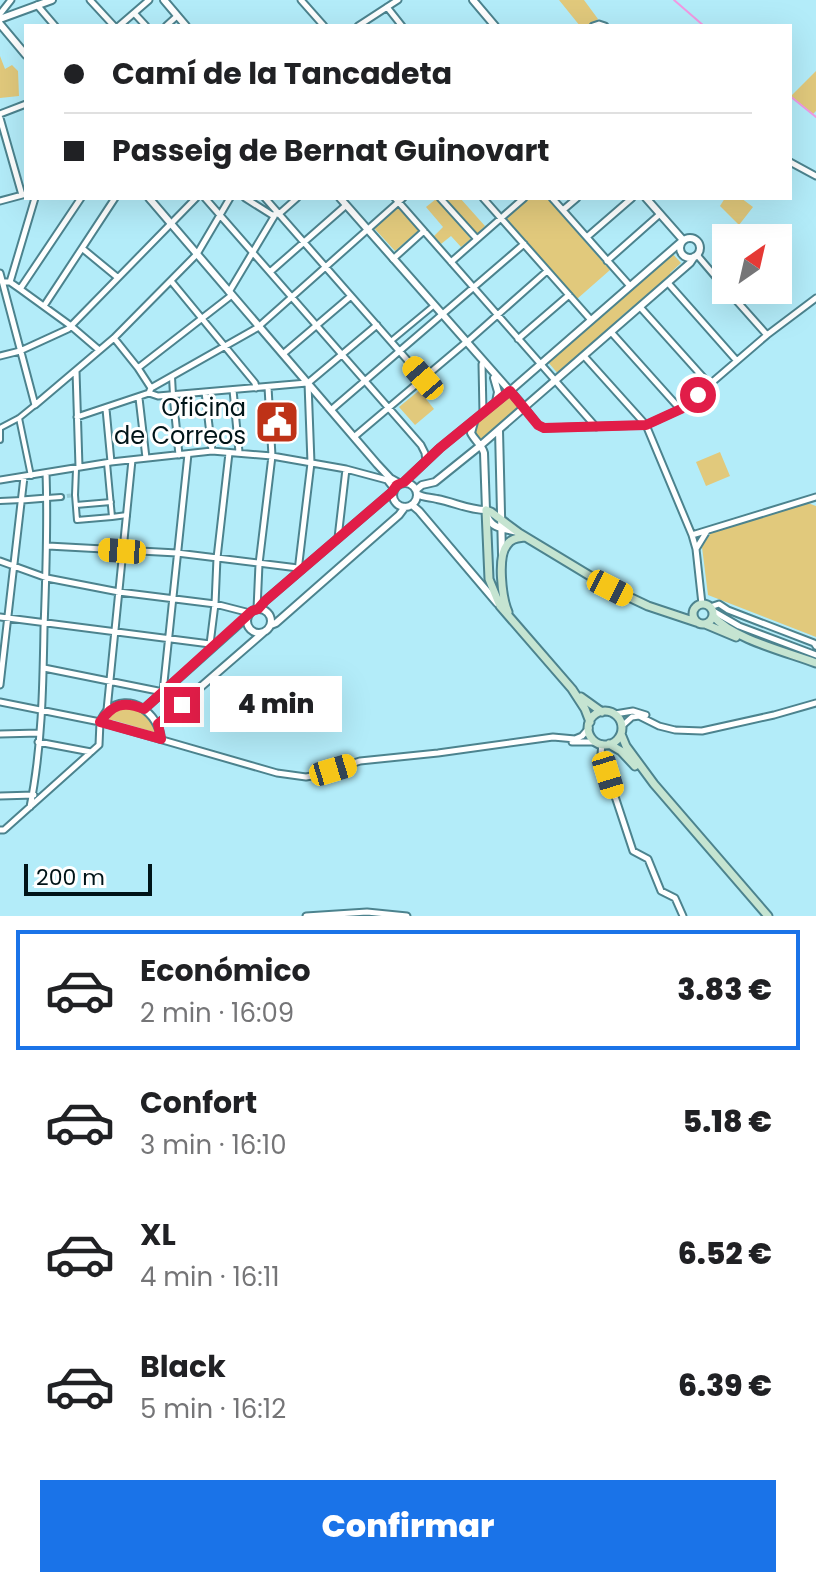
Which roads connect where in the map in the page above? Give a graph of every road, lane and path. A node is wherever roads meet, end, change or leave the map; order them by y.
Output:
1 (11, 0) edge
2 (52, 0) edge
3 (90, 0) edge
4 (149, 0) edge
5 (163, 0) edge
6 (301, 0) edge
7 (398, 0) edge
8 (473, 0) edge
9 (37, 5) junction
10 (387, 7) junction
11 (18, 12) junction
12 (134, 13) junction
13 (175, 13) junction
14 (0, 19) edge
15 (53, 24) edge
16 (114, 24) edge
17 (119, 24) edge
18 (144, 24) edge
19 (167, 24) edge
20 (184, 24) edge
21 (322, 24) edge
22 (361, 24) edge
23 (400, 24) edge
24 (493, 24) edge
25 (24, 52) edge
26 (24, 105) edge
27 (0, 116) edge
28 (792, 163) edge
29 (816, 176) edge
30 (24, 195) edge
31 (34, 200) edge
32 (80, 200) edge
33 (114, 200) edge
34 (151, 200) edge
35 (194, 200) edge
36 (207, 200) edge
37 (229, 200) edge
38 (248, 200) edge
39 (266, 200) edge
40 (295, 200) edge
41 (339, 200) edge
42 (340, 200) edge
43 (398, 200) edge
44 (400, 200) edge
45 (442, 200) edge
46 (485, 200) edge
47 (522, 200) edge
48 (554, 200) edge
49 (575, 200) edge
50 (630, 200) edge
51 (648, 200) edge
52 (0, 201) edge
53 (344, 207) junction
54 (563, 210) junction
55 (660, 214) junction
56 (277, 215) junction
57 (221, 216) junction
58 (501, 218) junction
59 (170, 223) junction
60 (366, 230) junction
61 (424, 231) junction
62 (587, 237) junction
63 (477, 239) junction
64 (682, 241) junction
65 (303, 242) junction
66 (524, 244) junction
67 (83, 249) junction
68 (253, 253) junction
69 (197, 254) junction
70 (695, 256) junction
71 (393, 259) junction
72 (607, 261) junction
73 (451, 262) junction
74 (325, 267) junction
75 (547, 271) junction
76 (270, 272) junction
77 (712, 274) edge
78 (117, 277) junction
79 (4, 279) edge
80 (171, 281) junction
81 (668, 283) junction
82 (630, 286) junction
83 (474, 288) junction
84 (20, 289) junction
85 (231, 293) junction
86 (569, 295) junction
87 (351, 296) junction
88 (291, 297) junction
89 (816, 298) edge
90 (740, 304) edge
91 (44, 306) junction
92 (432, 307) junction
93 (640, 307) junction
94 (497, 315) junction
95 (442, 316) junction
96 (202, 319) junction
97 (591, 320) junction
98 (377, 325) junction
99 (71, 326) junction
100 (259, 326) junction
101 (317, 326) junction
102 (611, 332) junction
103 (767, 335) junction
104 (114, 338) junction
105 (518, 339) junction
106 (391, 341) junction
107 (466, 343) junction
108 (225, 346) junction
109 (99, 350) junction
110 (20, 351) junction
111 (400, 351) junction
112 (283, 354) junction
113 (342, 354) junction
114 (0, 356) edge
115 (584, 356) junction
116 (737, 361) junction
117 (482, 364) junction
118 (540, 364) junction
119 (138, 368) junction
120 (76, 370) junction
121 (172, 376) junction
122 (423, 378) junction
123 (365, 381) junction
124 (555, 381) junction
125 (308, 383) junction
126 (710, 385) junction
127 (268, 387) junction
128 (256, 388) junction
129 (233, 390) junction
130 (150, 391) junction
131 (510, 391) junction
132 (205, 392) junction
133 (173, 395) junction
134 (139, 398) junction
135 (495, 403) junction
136 (35, 405) junction
137 (389, 408) junction
138 (525, 408) junction
139 (106, 409) junction
140 (681, 409) junction
141 (331, 410) junction
142 (483, 413) junction
143 (516, 415) junction
144 (77, 417) junction
145 (19, 418) junction
146 (475, 419) junction
147 (534, 420) junction
148 (646, 425) junction
149 (596, 427) junction
150 (0, 428) edge
151 (499, 430) junction
152 (354, 437) junction
153 (0, 440) edge
154 (481, 445) junction
155 (212, 451) junction
156 (239, 452) junction
157 (229, 453) junction
158 (188, 454) junction
159 (179, 455) junction
160 (272, 456) junction
161 (146, 458) junction
162 (132, 460) junction
163 (426, 461) junction
164 (109, 462) junction
165 (311, 463) junction
166 (377, 464) junction
167 (77, 468) junction
168 (346, 469) junction
169 (46, 473) junction
170 (374, 475) junction
171 (28, 476) junction
172 (0, 480) edge
173 (435, 482) junction
174 (397, 487) junction
175 (416, 492) junction
176 (61, 497) tunnel mouth
177 (816, 497) edge
178 (47, 498) junction
179 (22, 500) junction
180 (0, 501) edge
181 (111, 502) junction
182 (76, 505) junction
183 (408, 506) junction
184 (462, 507) junction
185 (486, 513) junction
186 (127, 515) junction
187 (112, 517) junction
188 (500, 524) junction
189 (707, 531) junction
190 (522, 535) junction
191 (692, 535) junction
192 (338, 538) junction
193 (48, 546) junction
194 (696, 549) junction
195 (122, 551) junction
196 (177, 553) junction
197 (502, 554) junction
198 (217, 558) junction
199 (0, 561) edge
200 (259, 564) junction
201 (13, 566) junction
202 (298, 570) junction
203 (502, 572) junction
204 (472, 573) junction
205 (47, 578) junction
206 (489, 579) junction
207 (119, 592) junction
208 (174, 598) junction
209 (215, 604) junction
210 (500, 606) junction
211 (258, 609) junction
212 (694, 609) junction
213 (710, 609) junction
214 (249, 615) junction
215 (677, 615) junction
216 (0, 617) edge
217 (8, 618) junction
218 (513, 621) junction
219 (44, 623) junction
220 (700, 623) junction
221 (271, 625) junction
222 (115, 631) junction
223 (264, 632) junction
224 (169, 639) junction
225 (750, 639) junction
226 (211, 646) junction
227 (816, 652) edge
228 (816, 663) edge
229 (44, 668) junction
230 (110, 681) junction
231 (0, 685) edge
232 (572, 689) junction
233 (163, 692) junction
234 (0, 702) edge
235 (816, 703) edge
236 (144, 709) junction
237 (41, 710) junction
238 (107, 711) junction
239 (602, 712) junction
240 (615, 714) junction
241 (100, 722) junction
242 (158, 724) junction
243 (589, 725) junction
244 (667, 728) junction
245 (622, 730) junction
246 (39, 733) junction
247 (0, 734) edge
248 (547, 738) junction
249 (161, 739) junction
250 (38, 742) junction
251 (602, 744) junction
252 (92, 753) junction
253 (654, 784) junction
254 (32, 795) junction
255 (43, 795) junction
256 (0, 797) edge
257 (30, 807) junction
258 (2, 830) edge
259 (306, 916) edge
260 (407, 916) edge
261 (683, 916) edge
262 (768, 916) edge

1 - 11 street
1 - 14 street
2 - 9 street
3 - 16 street
4 - 12 street
5 - 13 street
6 - 21 street
7 - 10 street
8 - 24 street
9 - 11 street
9 - 15 street
10 - 22 street
10 - 23 street
11 - 14 street
12 - 17 street
12 - 18 street
13 - 19 street
13 - 20 street
14 - 25 street
26 - 27 street
27 - 30 street
28 - 29 street
30 - 52 street
31 - 79 street
32 - 84 street
33 - 67 street
34 - 59 street
35 - 59 street
36 - 57 street
37 - 57 street
38 - 56 street
39 - 56 street
40 - 56 street
41 - 53 street
42 - 60 street
43 - 60 street
44 - 61 street
45 - 63 street
46 - 58 street
47 - 58 street
48 - 54 street
49 - 54 street
50 - 62 street
51 - 55 street
53 - 60 street
53 - 65 street
54 - 62 street
55 - 64 street
55 - 72 street
56 - 65 street
56 - 68 street
57 - 68 street
57 - 69 street
58 - 63 street
58 - 66 street
59 - 69 street
59 - 78 street
60 - 71 street
60 - 74 street
60 - 92 street
61 - 71 street
61 - 73 street
62 - 72 street
63 - 73 street
64 - 70 street
64 - 70 street
64 - 82 street
65 - 74 street
65 - 76 street
66 - 75 street
66 - 83 street
67 - 78 street
67 - 91 street
68 - 76 street
68 - 85 street
69 - 80 street
69 - 85 street
70 - 77 street
70 - 81 street
71 - 95 street
72 - 82 street
73 - 83 street
74 - 87 street
74 - 88 street
75 - 86 street
75 - 94 street
76 - 88 street
78 - 99 street
79 - 84 street
79 - 110 street
80 - 96 street
80 - 104 street
81 - 93 street
81 - 116 street
82 - 97 street
83 - 94 street
83 - 95 street
84 - 91 street
85 - 96 street
85 - 100 street
86 - 97 street
86 - 105 street
87 - 98 street
87 - 101 street
88 - 100 street
88 - 101 street
89 - 103 street
90 - 103 street
91 - 99 street
92 - 95 street
92 - 106 street
93 - 102 street
93 - 126 street
94 - 105 street
94 - 107 street
95 - 107 street
95 - 111 street
96 - 108 street
96 - 119 street
97 - 118 street
98 - 106 street
98 - 113 street
99 - 109 street
99 - 110 street
100 - 108 street
100 - 112 street
101 - 112 street
101 - 113 street
102 - 115 street
102 - 140 street
103 - 116 street
104 - 109 street
104 - 119 street
105 - 118 street
106 - 111 street
107 - 117 street
107 - 122 street
107 - 131 street
108 - 121 street
108 - 128 street
109 - 120 street
110 - 114 street
110 - 136 street
111 - 122 street
111 - 123 street
112 - 125 street
113 - 123 street
113 - 125 street
115 - 124 street
115 - 148 street
116 - 126 street
117 - 135 street
117 - 142 street
118 - 124 street
118 - 131 street
119 - 130 street
120 - 136 street
120 - 144 street
121 - 130 street
121 - 133 street
122 - 137 street
123 - 137 street
123 - 141 street
124 - 138 street
124 - 149 street
125 - 127 street
125 - 141 street
125 - 165 street
126 - 140 street
127 - 128 street
127 - 160 street
128 - 129 street
129 - 132 street
129 - 156 street
130 - 133 street
130 - 134 street
131 - 135 street
131 - 138 street
132 - 133 street
132 - 155 street
133 - 159 street
134 - 139 street
134 - 161 street
135 - 142 street
136 - 145 street
137 - 152 street
137 - 163 street
138 - 143 street
138 - 147 street
139 - 144 street
139 - 164 street
140 - 148 street
141 - 152 street
142 - 146 street
143 - 147 street
143 - 151 street
144 - 167 street
145 - 150 street
145 - 171 street
146 - 154 street
146 - 163 street
147 - 149 street
148 - 149 street
148 - 191 street
150 - 153 street
151 - 154 street
151 - 188 street
152 - 166 street
154 - 173 street
154 - 185 street
155 - 157 street
155 - 158 street
156 - 157 street
156 - 160 street
157 - 198 street
158 - 159 street
158 - 196 street
159 - 161 street
160 - 165 street
160 - 200 street
161 - 162 street
162 - 164 street
162 - 186 street
163 - 174 street
164 - 167 street
164 - 181 street
165 - 168 street
165 - 202 street
166 - 170 street
166 - 174 street
167 - 169 street
167 - 182 street
168 - 170 street
168 - 192 street
169 - 171 street
169 - 178 street
170 - 174 street
171 - 172 street
171 - 179 street
173 - 175 street
173 - 184 street
174 - 175 street
174 - 183 street
174 - 192 street
175 - 183 street
175 - 184 street
176 - 178 street
177 - 189 street
178 - 179 street
178 - 193 street
179 - 180 street
179 - 201 street
181 - 182 street
181 - 187 street
182 - 187 street
183 - 204 street
183 - 221 street
184 - 185 street
185 - 188 main road
185 - 206 main road
186 - 187 street
186 - 195 street
188 - 190 main road
188 - 197 street
189 - 191 street
189 - 194 street
190 - 197 main road
190 - 215 main road
191 - 194 street
192 - 202 street
193 - 195 street
193 - 205 street
194 - 213 street
195 - 196 street
195 - 207 street
196 - 198 street
196 - 208 street
197 - 203 main road
198 - 200 street
198 - 209 street
199 - 201 street
200 - 202 street
200 - 211 street
201 - 205 street
201 - 217 street
202 - 211 street
203 - 206 street
203 - 218 main road
204 - 206 street
204 - 210 street
205 - 207 street
205 - 219 street
206 - 210 main road
207 - 208 street
207 - 222 street
208 - 209 street
208 - 224 street
209 - 214 street
209 - 226 street
210 - 218 main road
211 - 214 street
211 - 221 street
212 - 213 main road
212 - 215 main road
212 - 220 main road
213 - 220 main road
213 - 225 main road
213 - 227 street
213 - 227 street
214 - 223 street
214 - 226 street
215 - 220 main road
216 - 217 street
217 - 219 street
217 - 231 street
218 - 232 main road
219 - 222 street
219 - 229 street
220 - 225 main road
221 - 223 street
222 - 224 street
222 - 230 street
223 - 242 street
224 - 226 street
224 - 233 street
225 - 228 main road
226 - 233 street
229 - 230 street
229 - 237 street
230 - 233 street
230 - 238 street
232 - 239 main road
232 - 243 main road
233 - 236 street
234 - 237 street
235 - 244 street
236 - 238 street
236 - 242 street
237 - 241 street
237 - 246 street
238 - 241 street
239 - 240 main road
239 - 243 main road
240 - 244 street
240 - 245 main road
241 - 249 street
241 - 252 street
242 - 249 street
243 - 248 street
243 - 251 main road
244 - 245 street
245 - 251 main road
245 - 253 main road
246 - 247 street
246 - 250 street
248 - 249 street
248 - 251 street
250 - 252 street
250 - 254 street
251 - 253 main road
251 - 261 street
252 - 255 street
253 - 262 main road
254 - 255 street
254 - 256 street
254 - 257 street
255 - 257 street
257 - 258 street
259 - 260 street

